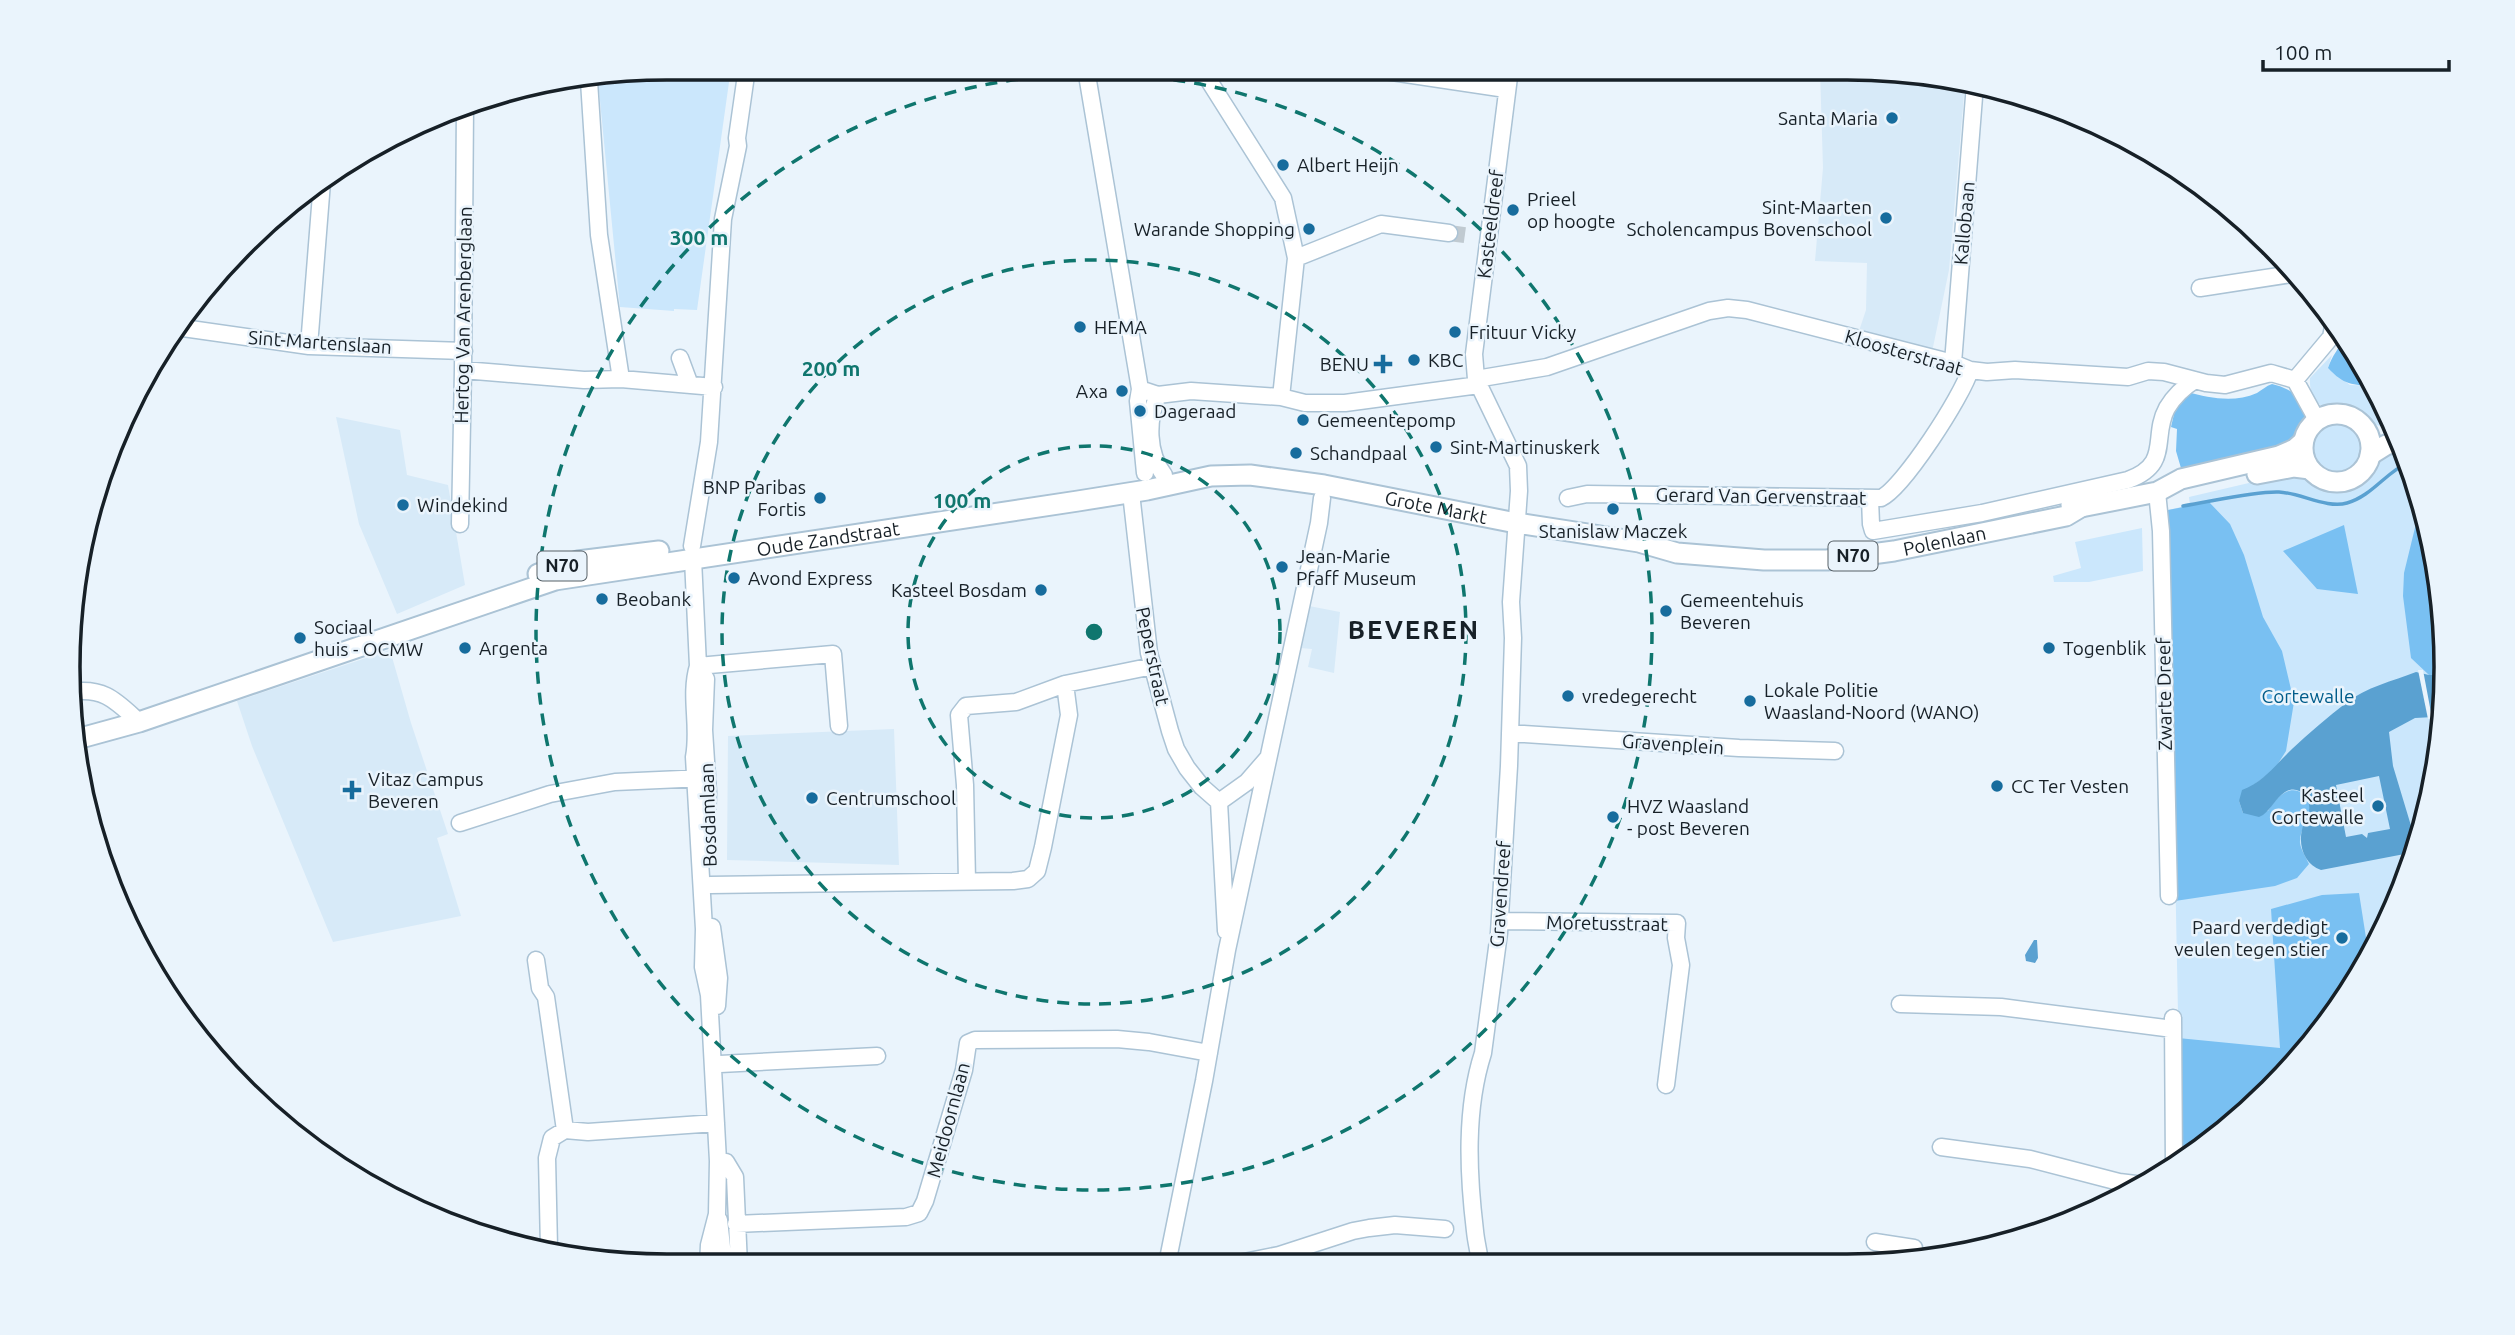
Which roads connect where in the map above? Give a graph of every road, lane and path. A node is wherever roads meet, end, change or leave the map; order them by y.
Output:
1 (745, 80) edge
2 (1088, 80) edge
3 (1209, 80) edge
4 (1446, 80) edge
5 (1508, 80) edge
6 (589, 86) edge
7 (1506, 89) junction
8 (1974, 95) edge
9 (465, 117) edge
10 (321, 194) edge
11 (1449, 233) tunnel mouth
12 (1471, 236) tunnel mouth
13 (1488, 238) junction
14 (1296, 258) junction
15 (2284, 275) edge
16 (2200, 288) dead end
17 (188, 329) edge
18 (2331, 335) edge
19 (309, 346) junction
20 (464, 351) junction
21 (680, 358) dead end
22 (1953, 363) junction
23 (463, 370) junction
24 (1970, 370) junction
25 (621, 379) junction
26 (2194, 380) junction
27 (2295, 380) junction
28 (1478, 382) junction
29 (690, 385) junction
30 (714, 387) junction
31 (1140, 389) junction
32 (1158, 395) junction
33 (1281, 397) junction
34 (2317, 420) junction
35 (2365, 428) junction
36 (2385, 431) edge
37 (2303, 442) junction
38 (2390, 444) edge
39 (2370, 455) junction
40 (2310, 469) junction
41 (1143, 482) junction
42 (2157, 492) junction
43 (1322, 498) dead end
44 (1567, 498) dead end
45 (1870, 499) junction
46 (1516, 523) junction
47 (460, 524) dead end
48 (692, 553) junction
49 (698, 666) junction
50 (1153, 666) junction
51 (1065, 684) junction
52 (81, 692) edge
53 (139, 722) junction
54 (839, 726) dead end
55 (1510, 733) junction
56 (85, 737) edge
57 (1835, 751) dead end
58 (1269, 757) junction
59 (701, 778) junction
60 (1219, 802) junction
61 (460, 823) dead end
62 (967, 880) junction
63 (710, 885) junction
64 (1239, 895) junction
65 (2169, 896) dead end
66 (1500, 921) junction
67 (536, 960) dead end
68 (710, 966) junction
69 (1900, 1004) dead end
70 (1209, 1053) junction
71 (877, 1056) dead end
72 (720, 1064) junction
73 (1666, 1085) dead end
74 (716, 1123) junction
75 (565, 1130) junction
76 (1941, 1147) dead end
77 (2174, 1156) edge
78 (726, 1162) junction
79 (2128, 1183) edge
80 (718, 1214) junction
81 (736, 1224) junction
82 (1445, 1229) dead end
83 (549, 1242) edge
84 (723, 1242) junction
85 (1875, 1242) dead end
86 (1914, 1250) edge
87 (709, 1254) edge
88 (724, 1254) edge
89 (738, 1254) edge
90 (1171, 1254) edge
91 (1303, 1254) edge
92 (1479, 1254) edge

1 - 30 street, Bosdamlaan
2 - 31 street
3 - 14 street
4 - 7 street
5 - 7 street, Kasteeldreef
6 - 25 street
7 - 13 street, Kasteeldreef
8 - 22 street, Kallobaan
9 - 20 street, Hertog Van Arenberglaan
10 - 19 street
11 - 14 street
12 - 13 street
13 - 28 street, Kasteeldreef
14 - 33 street
15 - 16 street
17 - 19 street, Sint-Martenslaan
18 - 27 street
19 - 20 street, Sint-Martenslaan
20 - 23 street, Hertog Van Arenberglaan
21 - 29 street
22 - 24 street, Kloosterstraat
22 - 28 street, Kloosterstraat
23 - 25 street
23 - 47 street, Hertog Van Arenberglaan
24 - 26 street, Kloosterstraat
24 - 45 street, Gerard Van Gervenstraat
25 - 29 street
26 - 27 street, Kloosterstraat
26 - 45 street, Polenlaan
27 - 34 street
28 - 33 street
28 - 46 street, Grote Markt
29 - 30 street
30 - 48 street, Bosdamlaan
31 - 32 street
31 - 41 street
32 - 33 street
32 - 41 street
34 - 35 main road
34 - 37 main road
35 - 36 main road
35 - 39 main road
37 - 40 main road
37 - 42 main road, Polenlaan / N70
38 - 39 main road, N70
39 - 40 main road, N70
40 - 42 main road, N70
41 - 46 main road, Grote Markt / N70
41 - 48 main road, Oude Zandstraat / N70
41 - 50 street, Peperstraat
42 - 46 main road, Polenlaan / N70
42 - 65 street, Zwarte Dreef
43 - 58 street
44 - 45 street, Gerard Van Gervenstraat
46 - 55 street, Gravendreef
48 - 49 street, Bosdamlaan
48 - 53 main road, Oude Zandstraat / N70
49 - 54 street
49 - 59 street, Bosdamlaan
50 - 51 street
50 - 60 street, Peperstraat
51 - 62 street
51 - 62 street
52 - 53 street
53 - 56 main road, N70
55 - 57 street, Gravenplein
55 - 66 street, Gravendreef
58 - 60 street
58 - 64 street
59 - 61 street
59 - 63 street, Bosdamlaan
59 - 68 street, Bosdamlaan
60 - 64 street
62 - 63 street
63 - 68 street, Bosdamlaan
64 - 70 street
66 - 73 street, Moretusstraat
66 - 92 street, Gravendreef
67 - 75 street
68 - 72 street, Bosdamlaan
68 - 74 street, Bosdamlaan
69 - 77 street
70 - 81 street, Meidoornlaan
70 - 90 street
71 - 72 street
72 - 78 street, Bosdamlaan
74 - 75 street
74 - 80 street, Bosdamlaan
75 - 83 street
76 - 79 street
78 - 81 street, Bosdamlaan
78 - 84 street, Bosdamlaan
80 - 84 street, Bosdamlaan
80 - 87 street, Bosdamlaan
81 - 89 street, Bosdamlaan
82 - 91 street
84 - 88 street, Bosdamlaan
85 - 86 street

